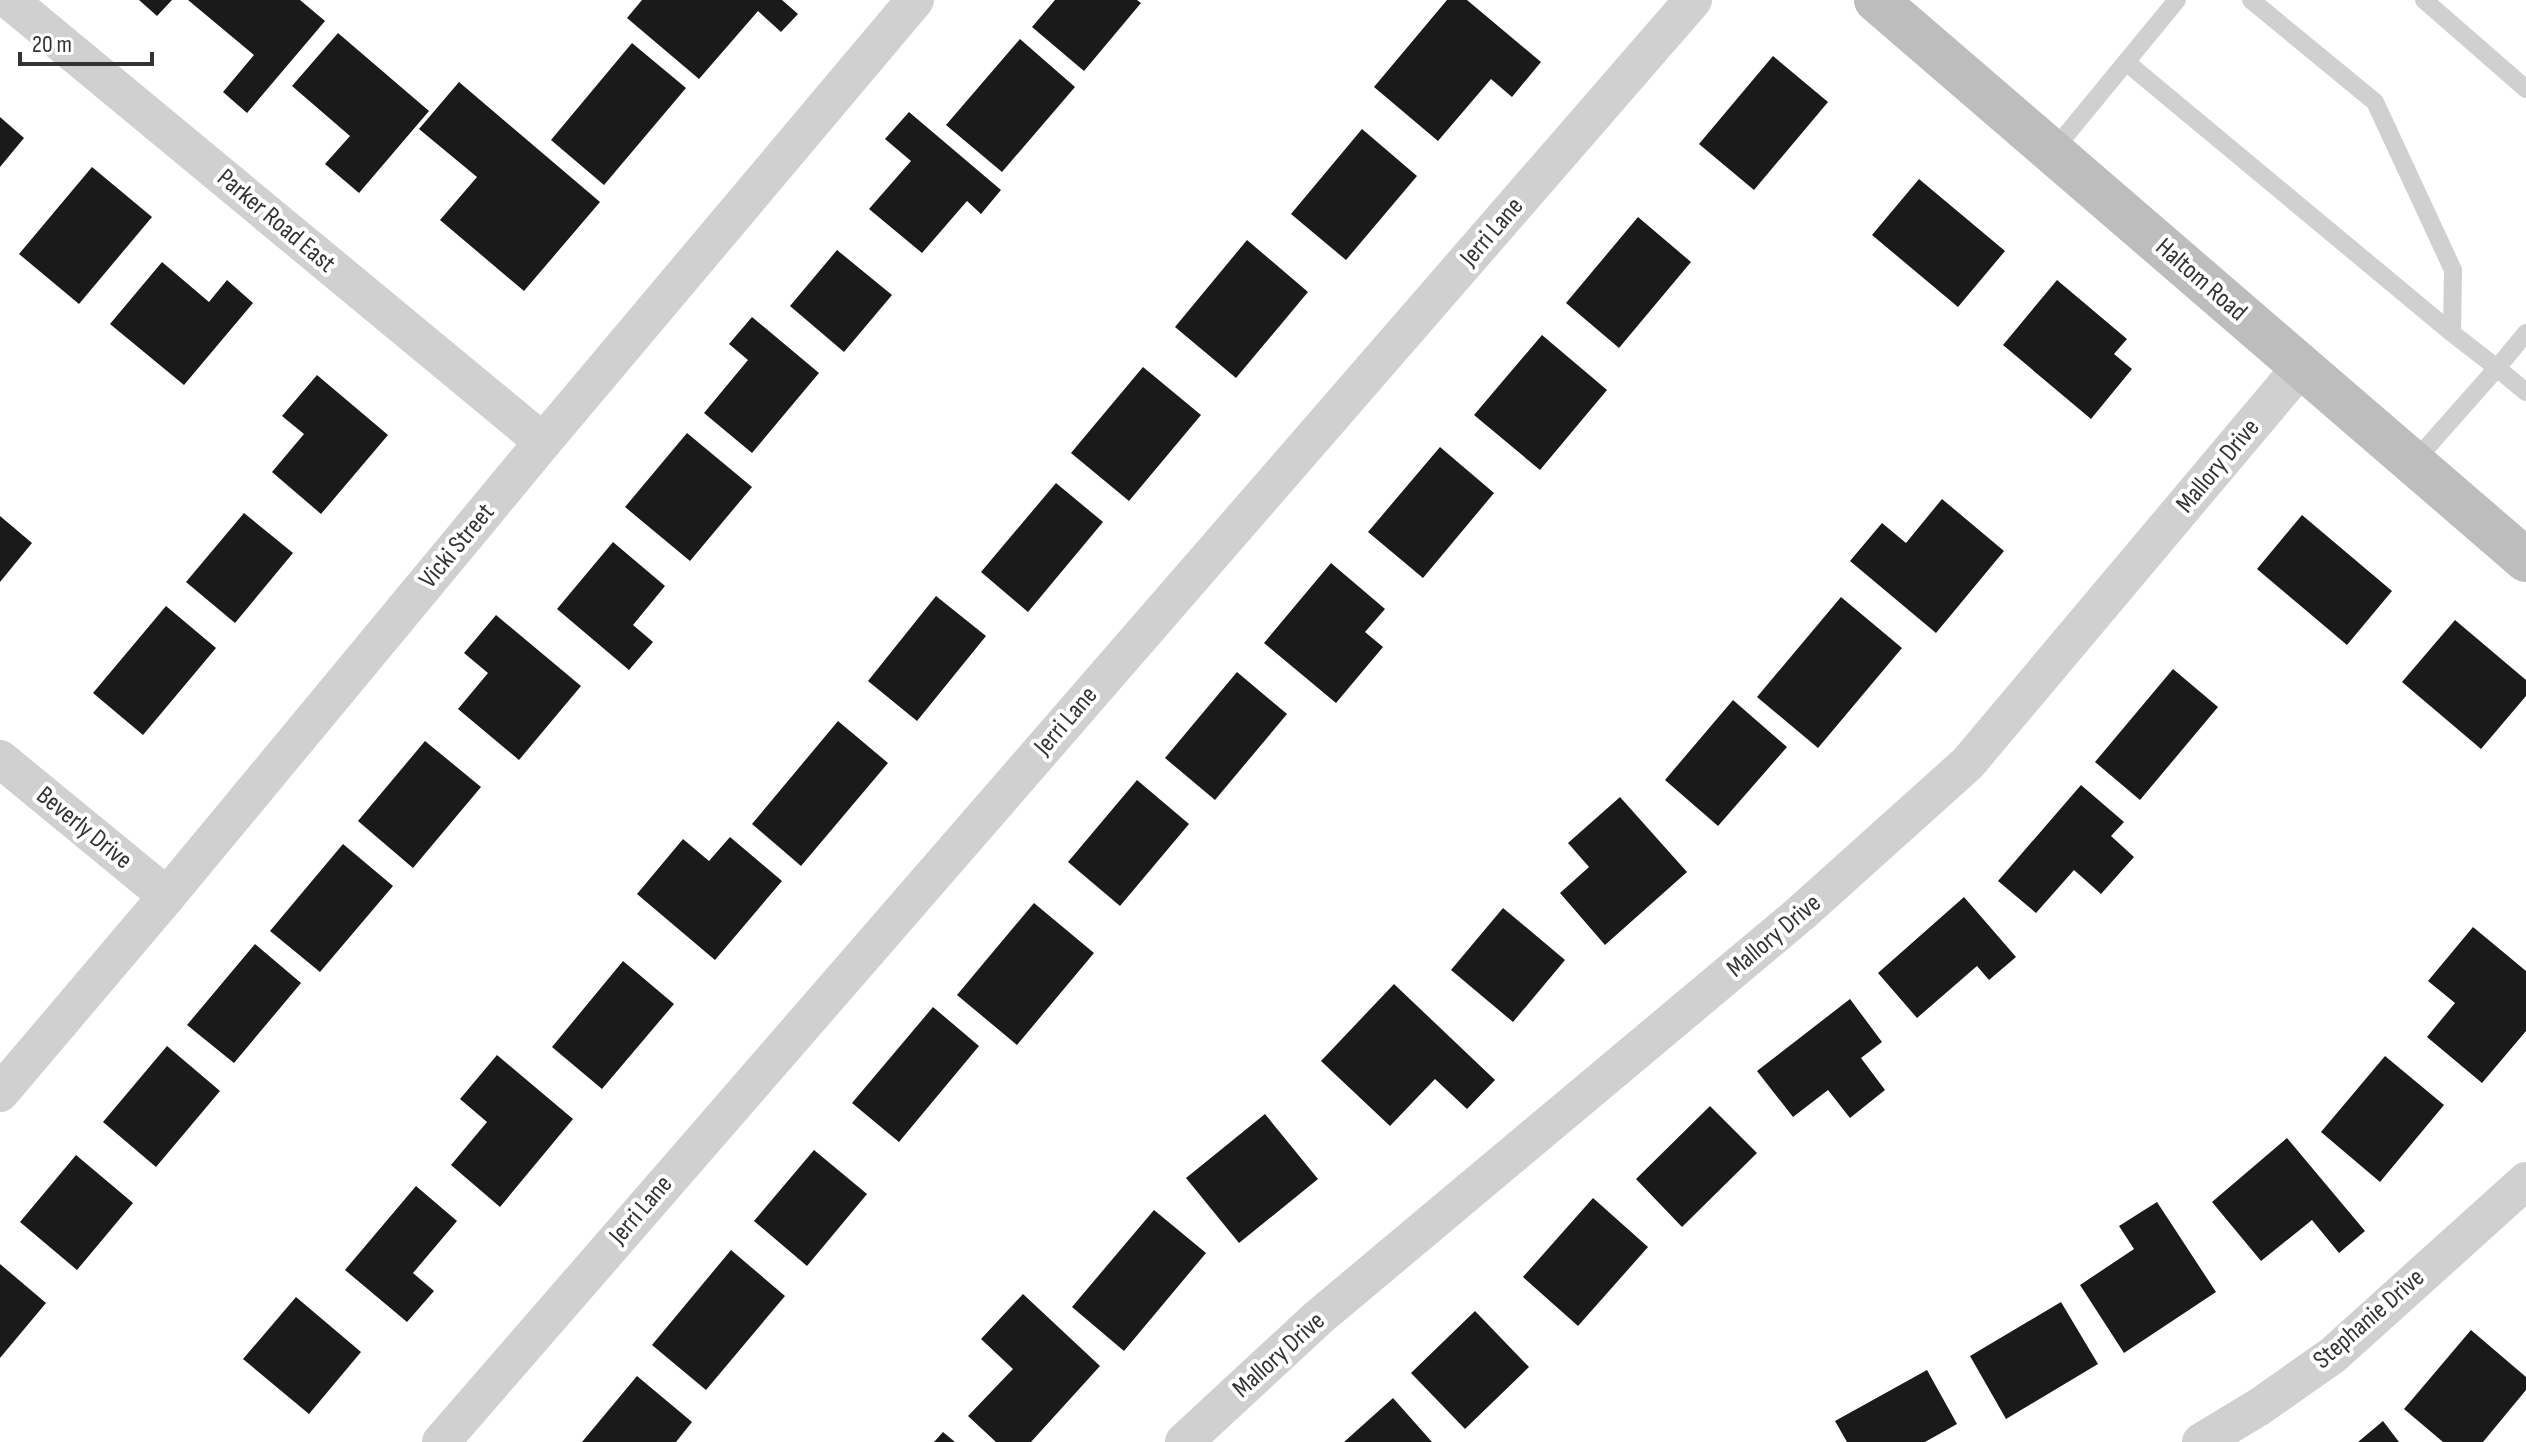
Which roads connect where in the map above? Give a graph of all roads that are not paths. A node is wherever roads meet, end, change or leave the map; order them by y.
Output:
1 (9, 0) edge
2 (915, 0) edge
3 (1693, 0) edge
4 (1876, 0) edge
5 (2177, 0) edge
6 (2251, 0) edge
7 (2424, 0) edge
8 (2126, 62) junction
9 (2526, 89) edge
10 (2052, 152) junction
11 (2452, 333) junction
12 (2526, 333) edge
13 (2301, 367) junction
14 (2497, 368) junction
15 (2526, 392) edge
16 (543, 442) junction
17 (2413, 463) junction
18 (2526, 560) edge
19 (0, 759) edge
20 (167, 896) junction
21 (0, 1093) edge
22 (2526, 1181) edge
23 (441, 1442) edge
24 (1184, 1442) edge
25 (2201, 1442) edge

1 - 16 street, Parker Road East
2 - 16 street, Vicki Street
3 - 23 street, Jerri Lane
4 - 10 main road, Haltom Road
5 - 8 lane
6 - 11 lane
7 - 9 lane
8 - 10 lane
8 - 11 lane
10 - 13 main road, Haltom Road
11 - 14 lane
12 - 14 lane
13 - 17 main road, Haltom Road
13 - 24 street, Mallory Drive
14 - 15 lane
14 - 17 lane
16 - 20 street, Vicki Street
17 - 18 main road, Haltom Road
19 - 20 street, Beverly Drive
20 - 21 street, Vicki Street
22 - 25 street, Stephanie Drive

